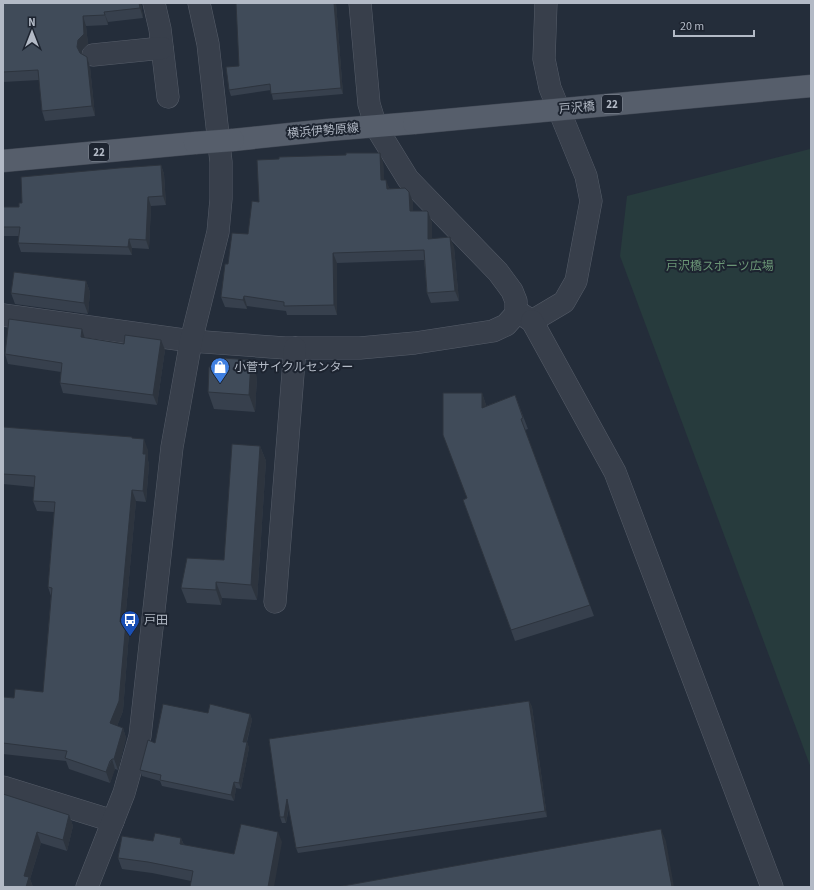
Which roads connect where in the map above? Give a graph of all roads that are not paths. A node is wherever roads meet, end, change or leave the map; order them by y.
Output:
1 (154, 3) edge
2 (199, 3) edge
3 (360, 3) edge
4 (546, 3) edge
5 (162, 48) junction
6 (93, 55) dead end
7 (811, 86) edge
8 (168, 97) dead end
9 (414, 123) joint
10 (376, 127) junction
11 (3, 161) edge
12 (3, 315) edge
13 (524, 316) junction
14 (191, 340) junction
15 (295, 348) junction
16 (275, 602) dead end
17 (3, 787) edge
18 (112, 821) junction
19 (87, 887) edge
20 (772, 887) edge

1 - 5 street
2 - 14 street
3 - 10 street
4 - 13 street
5 - 6 street
5 - 8 street
7 - 9 main road, 戸沢橋 / 22, bridge
9 - 10 main road, 横浜伊勢原線 / 22
10 - 11 main road, 横浜伊勢原線 / 22, bridge
10 - 13 street
12 - 14 street
13 - 15 street
13 - 20 street
14 - 15 street
14 - 18 street
15 - 16 street
17 - 18 street
18 - 19 street

